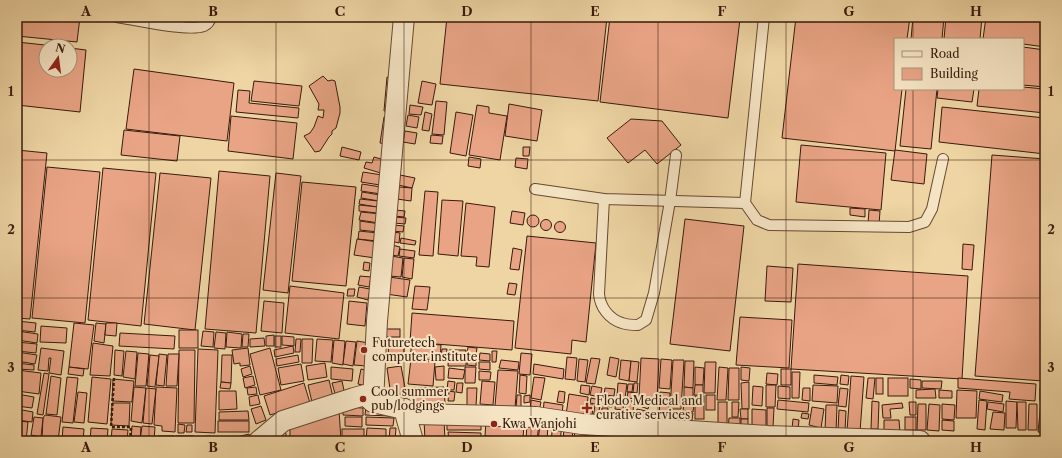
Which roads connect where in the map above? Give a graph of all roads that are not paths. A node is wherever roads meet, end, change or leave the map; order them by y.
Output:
1 (117, 17) edge
2 (211, 17) edge
3 (404, 17) edge
4 (764, 17) edge
5 (676, 155) dead end
6 (943, 159) dead end
7 (535, 189) dead end
8 (604, 199) junction
9 (670, 201) junction
10 (745, 203) junction
11 (373, 402) junction
12 (404, 409) junction
13 (259, 441) edge
14 (413, 441) edge
15 (920, 441) edge

1 - 2 lane
3 - 11 street
4 - 10 lane
5 - 9 lane
6 - 10 lane
7 - 8 lane
8 - 9 lane
8 - 9 lane
9 - 10 lane
11 - 12 street
11 - 13 street
12 - 14 street
12 - 15 street

